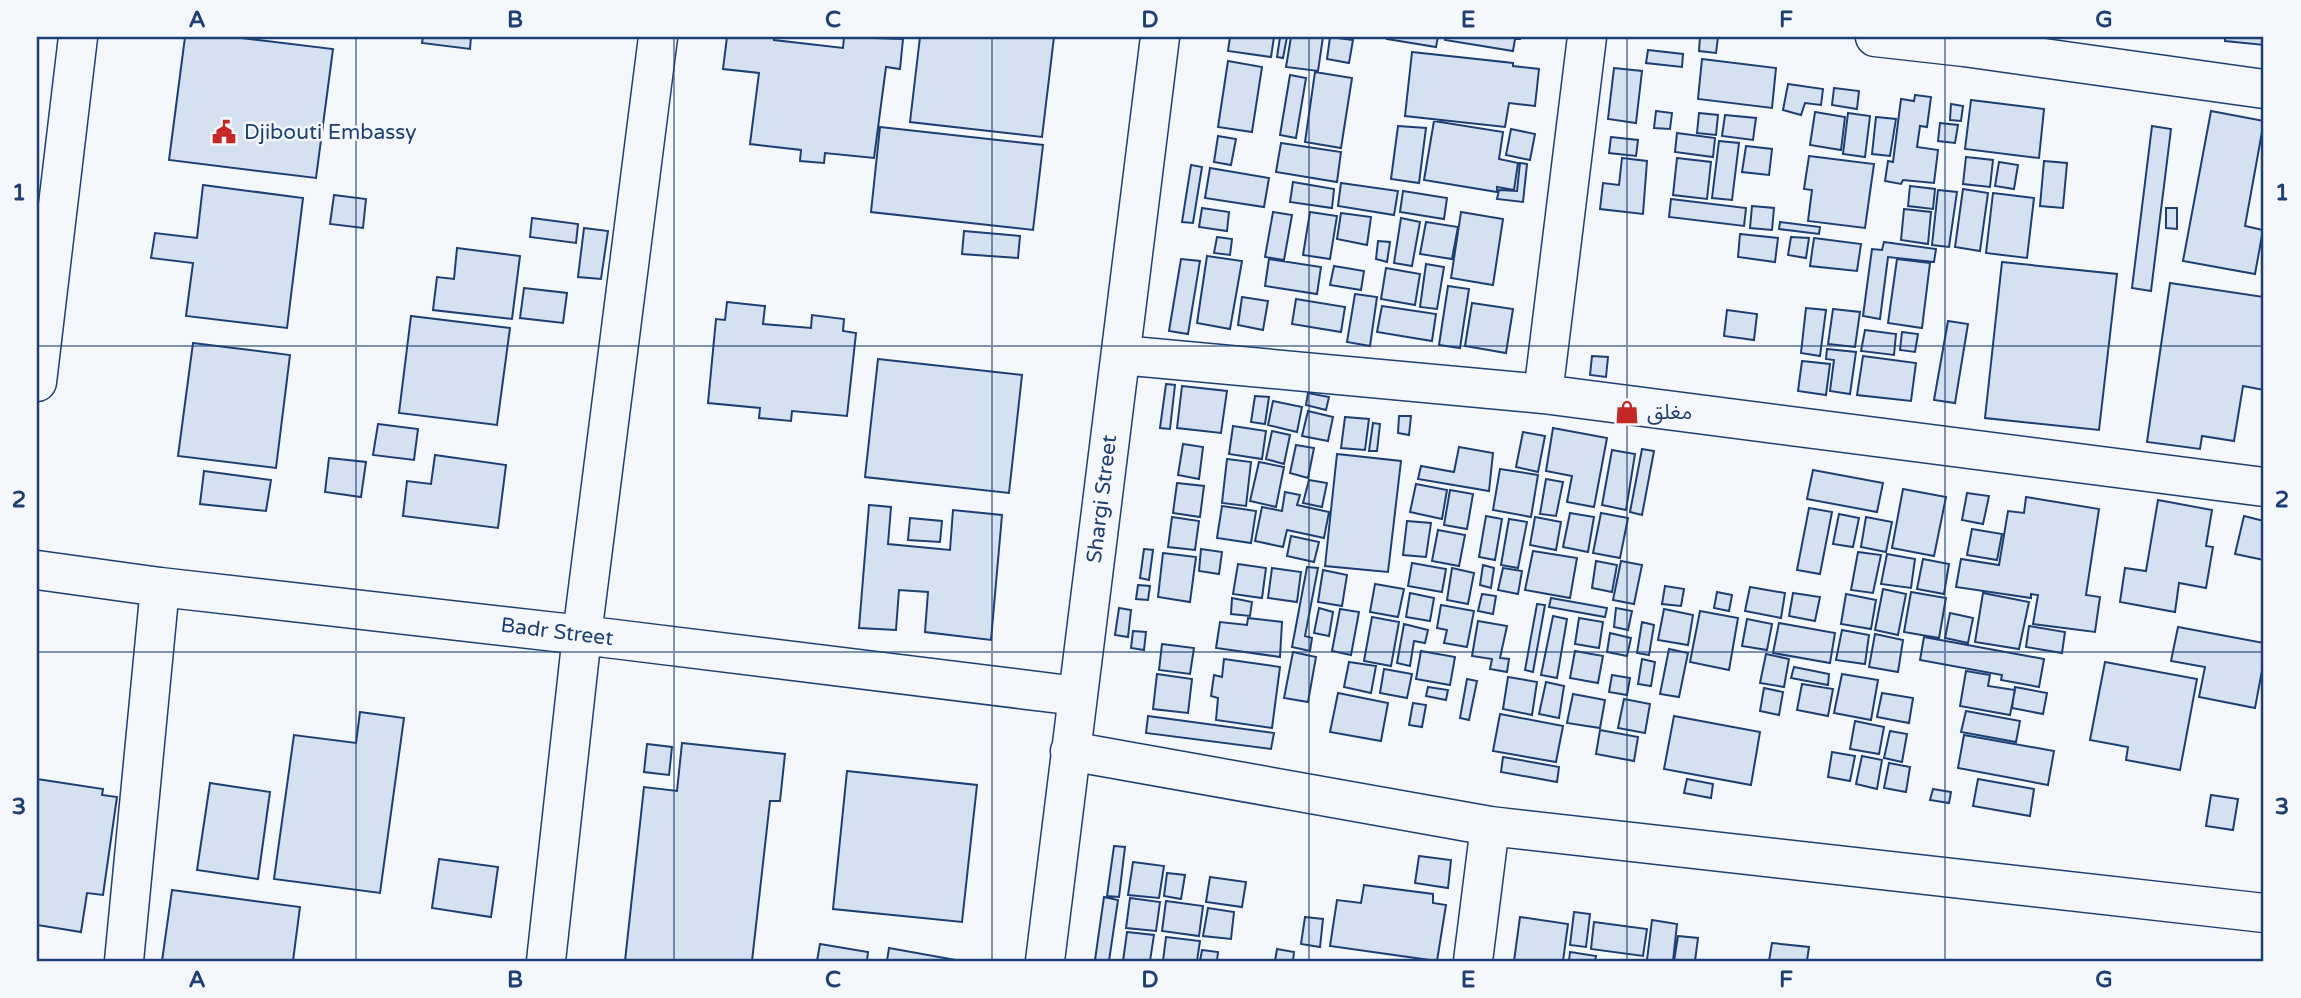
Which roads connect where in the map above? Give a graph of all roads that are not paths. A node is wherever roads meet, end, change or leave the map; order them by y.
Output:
1 (78, 37) edge
2 (659, 37) edge
3 (1160, 37) edge
4 (1587, 37) edge
5 (1875, 37) edge
6 (1965, 42) edge
7 (2264, 89) edge
8 (1121, 355) junction
9 (37, 382) edge
10 (1543, 394) junction
11 (2264, 487) edge
12 (37, 570) edge
13 (160, 587) junction
14 (582, 635) junction
15 (1077, 696) junction
16 (1070, 751) junction
17 (1490, 826) junction
18 (2264, 912) edge
19 (124, 961) edge
20 (546, 961) edge
21 (1045, 961) edge
22 (1473, 961) edge

1 - 9 street
2 - 14 street
3 - 8 street, Shargi Street
4 - 10 street
5 - 6 street
6 - 7 street
8 - 10 street
8 - 15 street, Shargi Street
10 - 11 street
12 - 13 street, Badr Street
13 - 14 street, Badr Street
13 - 19 street
14 - 15 street, Badr Street
14 - 20 street
15 - 16 street, Shargi Street
16 - 17 street
16 - 21 street, Shargi Street
17 - 18 street
17 - 22 street

